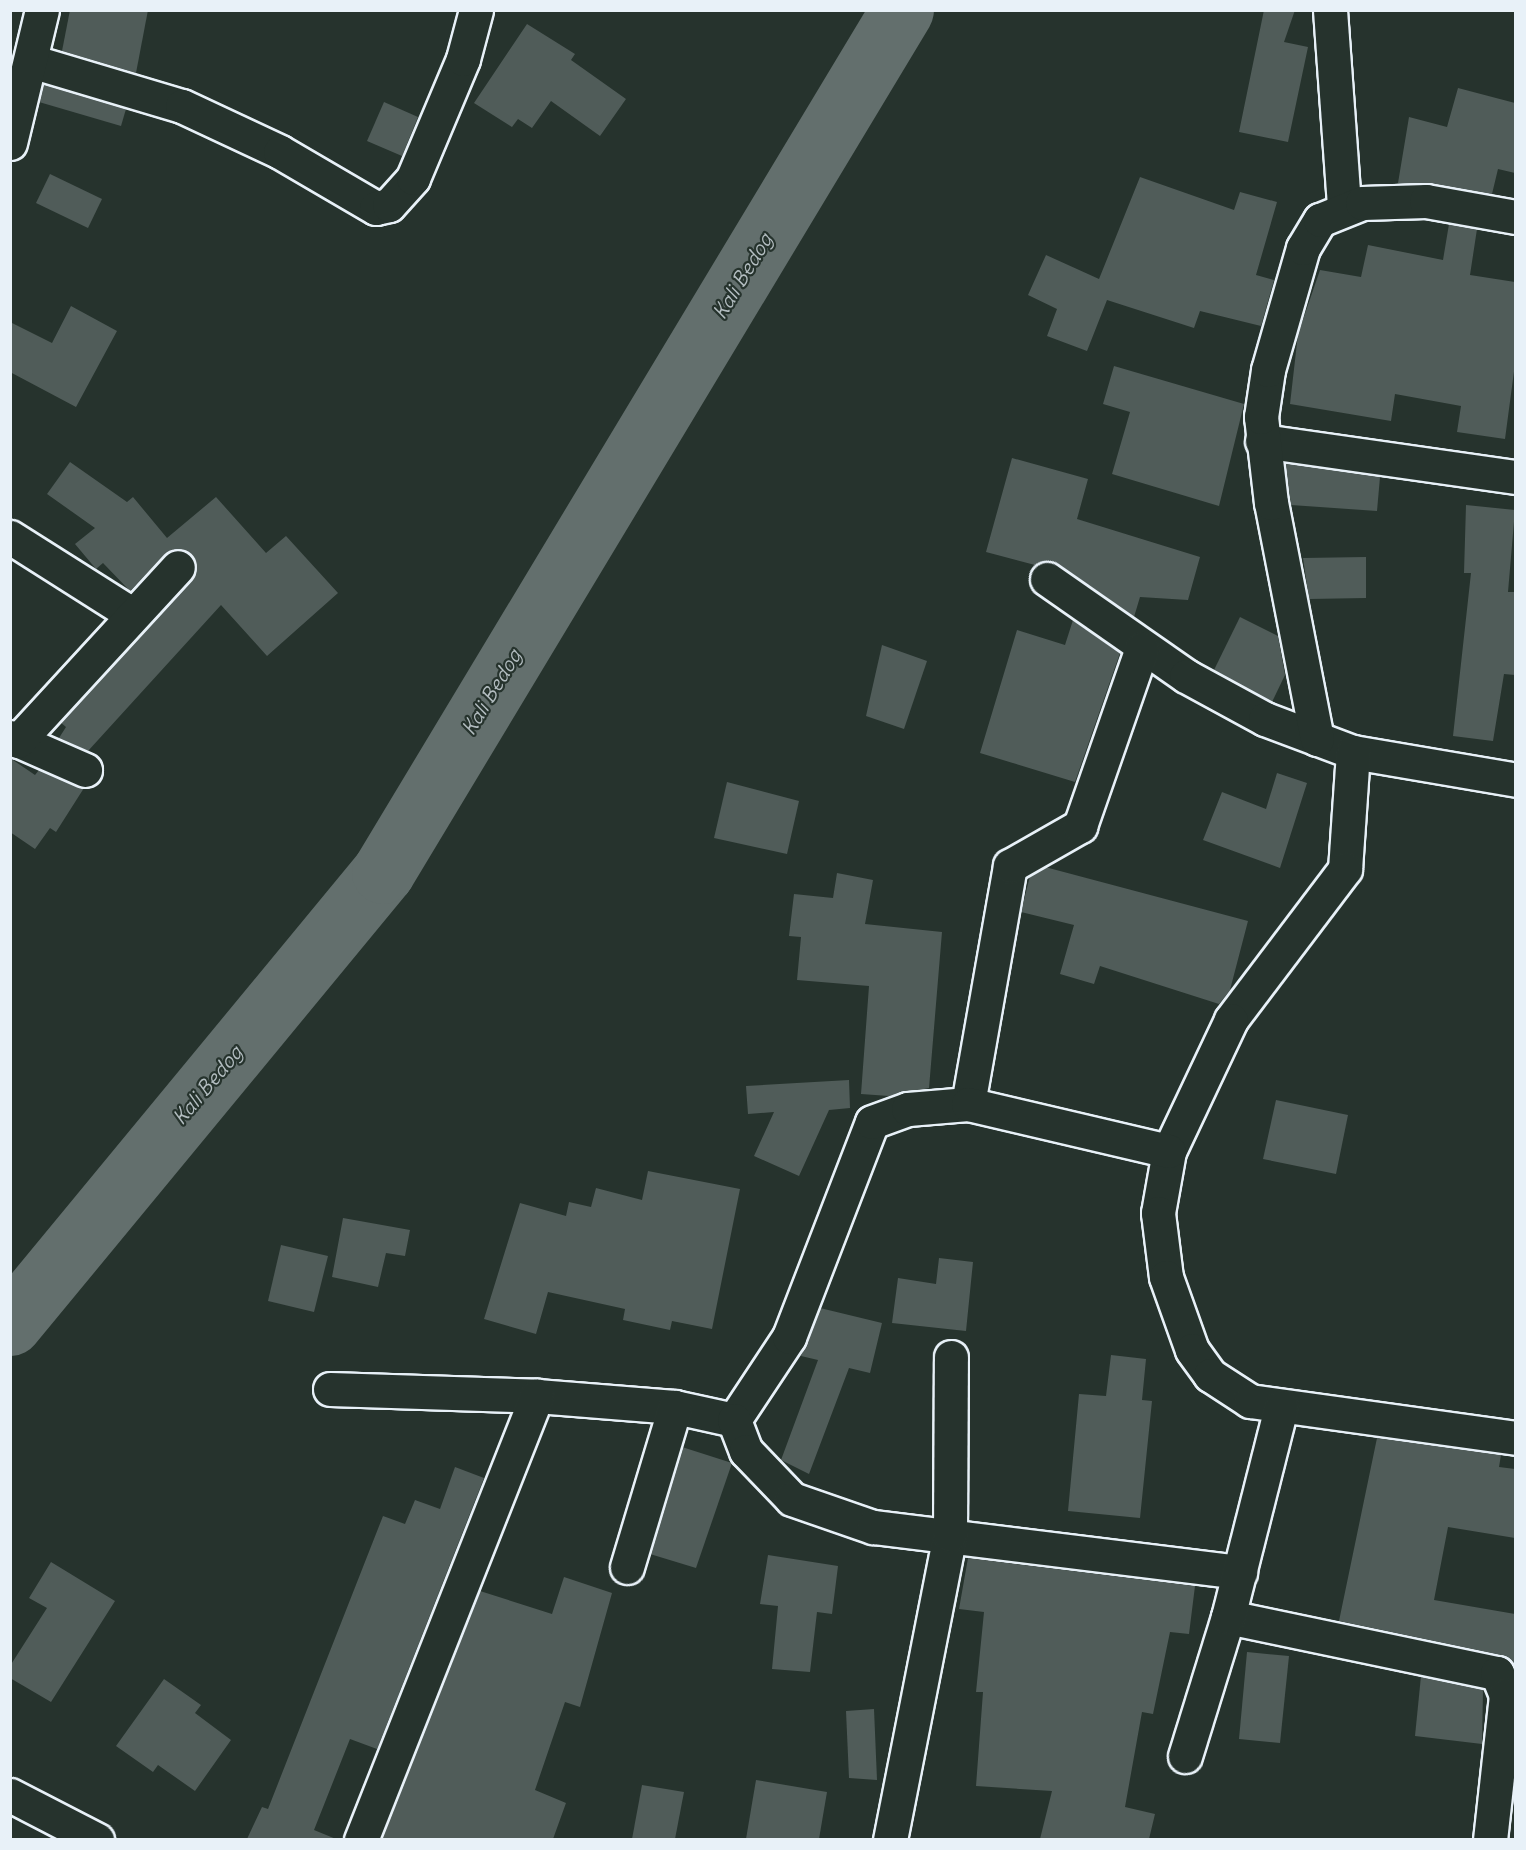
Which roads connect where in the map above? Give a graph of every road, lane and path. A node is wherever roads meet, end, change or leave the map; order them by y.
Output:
1 (42, 10) edge
2 (476, 10) edge
3 (1330, 10) edge
4 (34, 62) junction
5 (10, 143) edge
6 (1344, 207) junction
7 (1515, 217) edge
8 (1262, 441) junction
9 (1515, 477) edge
10 (10, 537) edge
11 (178, 567) dead end
12 (1047, 579) dead end
13 (130, 613) junction
14 (1142, 648) junction
15 (14, 739) edge
16 (1317, 739) junction
17 (1353, 752) junction
18 (85, 770) dead end
19 (1515, 780) edge
20 (968, 1104) junction
21 (1169, 1151) junction
22 (951, 1357) dead end
23 (330, 1389) dead end
24 (537, 1396) junction
25 (675, 1407) junction
26 (1281, 1407) junction
27 (734, 1420) junction
28 (1515, 1437) edge
29 (950, 1535) junction
30 (627, 1567) dead end
31 (1240, 1572) junction
32 (1228, 1617) junction
33 (1185, 1756) dead end
34 (10, 1795) edge
35 (98, 1839) edge
36 (361, 1839) edge
37 (891, 1839) edge
38 (1490, 1839) edge

1 - 4 street
2 - 4 street
3 - 6 street
4 - 5 street
6 - 7 street
6 - 8 street
8 - 9 street
8 - 16 street
10 - 13 street
11 - 13 street
12 - 14 street
13 - 15 street
14 - 16 street
14 - 20 street
15 - 18 street
16 - 17 street
17 - 19 street
17 - 21 street
20 - 21 street
20 - 27 street
21 - 26 street
22 - 29 street
23 - 24 street
24 - 25 street
24 - 36 street
25 - 27 street
25 - 30 street
26 - 28 street
26 - 31 street
27 - 29 street
29 - 31 street
29 - 37 street
31 - 32 street
32 - 33 street
32 - 38 street
34 - 35 street

